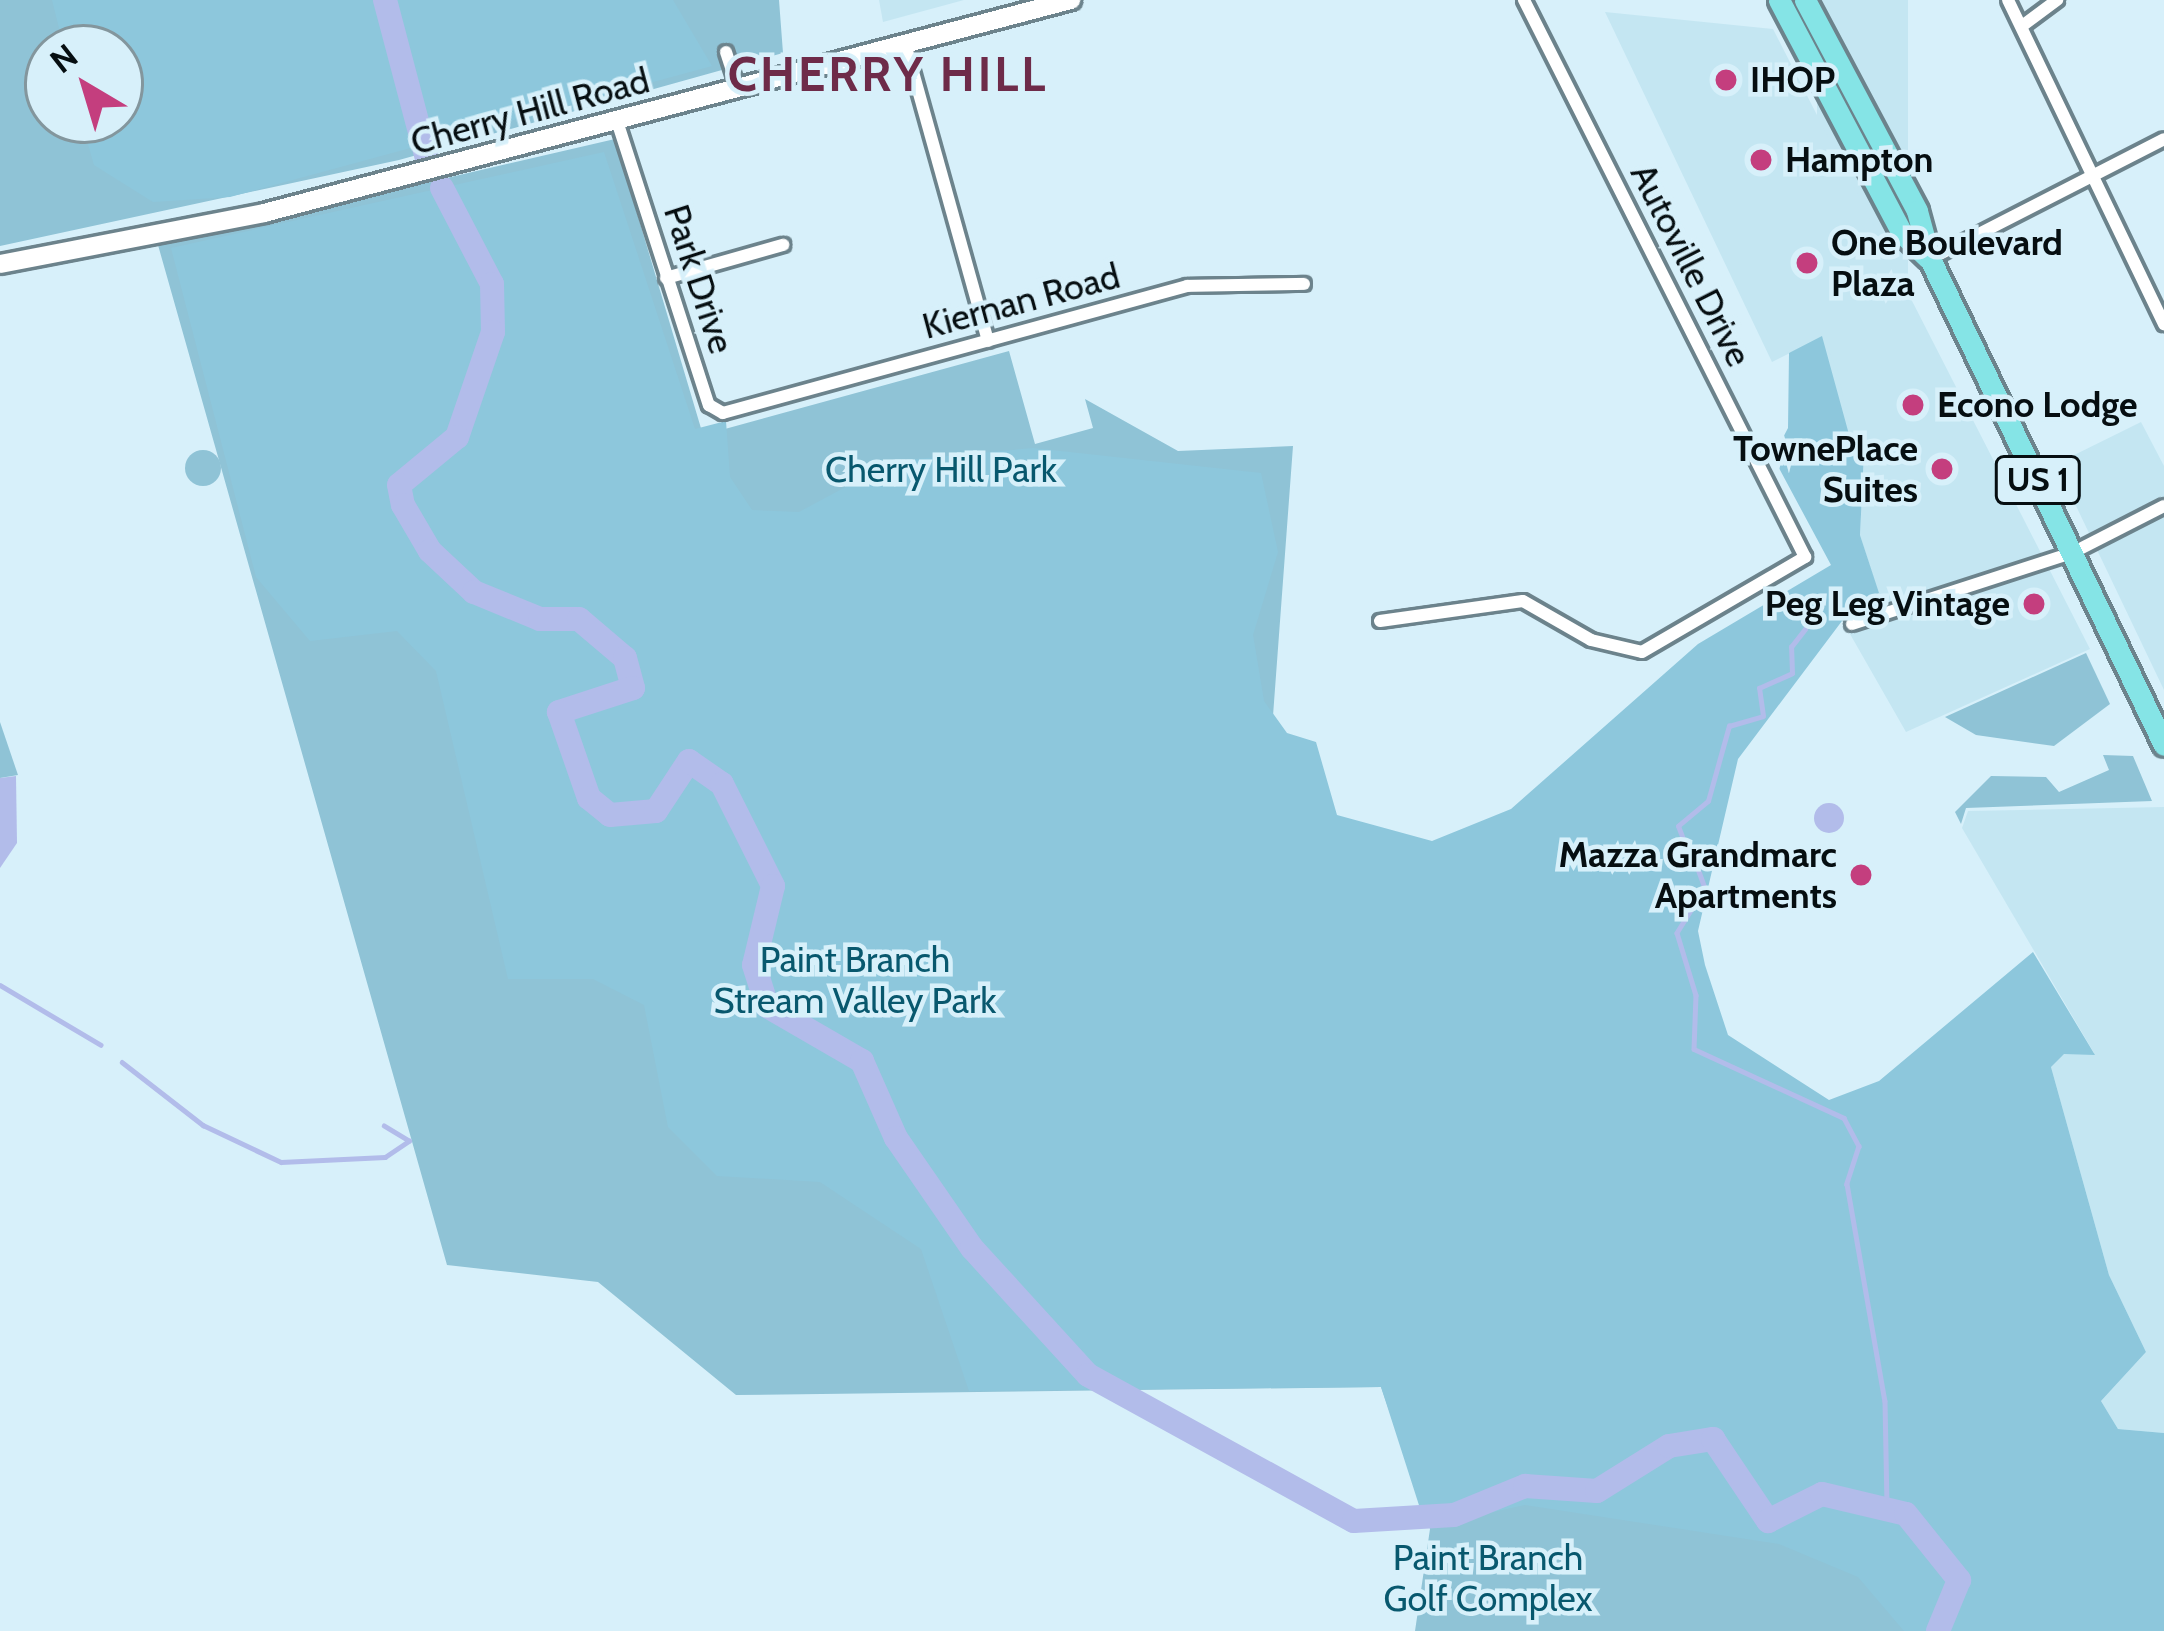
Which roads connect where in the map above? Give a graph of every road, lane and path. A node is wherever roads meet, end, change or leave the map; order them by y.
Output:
1 (1071, 0) edge
2 (1524, 0) edge
3 (1779, 0) edge
4 (1805, 0) edge
5 (2008, 0) edge
6 (2057, 0) edge
7 (2022, 26) junction
8 (906, 47) junction
9 (726, 52) dead end
10 (738, 92) junction
11 (617, 121) junction
12 (2164, 139) edge
13 (2090, 175) junction
14 (783, 245) dead end
15 (1930, 260) junction
16 (0, 265) edge
17 (666, 278) junction
18 (1304, 284) dead end
19 (2164, 324) edge
20 (988, 341) junction
21 (758, 405) joint
22 (2164, 506) edge
23 (2072, 553) junction
24 (1380, 621) dead end
25 (1852, 624) dead end
26 (2164, 745) edge

1 - 8 main road, Cherry Hill Road
2 - 24 street, Autoville Drive
3 - 15 main road, US 1
4 - 15 main road, US 1
5 - 7 street
6 - 7 street
7 - 13 street
8 - 10 main road, Cherry Hill Road
8 - 20 street
9 - 10 street
10 - 11 main road, Cherry Hill Road
11 - 16 main road, Cherry Hill Road
11 - 17 street, Park Drive
12 - 13 street
13 - 15 street
13 - 19 street
14 - 17 street
15 - 23 main road, US 1
17 - 21 street, Park Drive
18 - 20 street, Kiernan Road
20 - 21 street, Kiernan Road
22 - 23 street
23 - 25 street
23 - 26 main road, US 1

